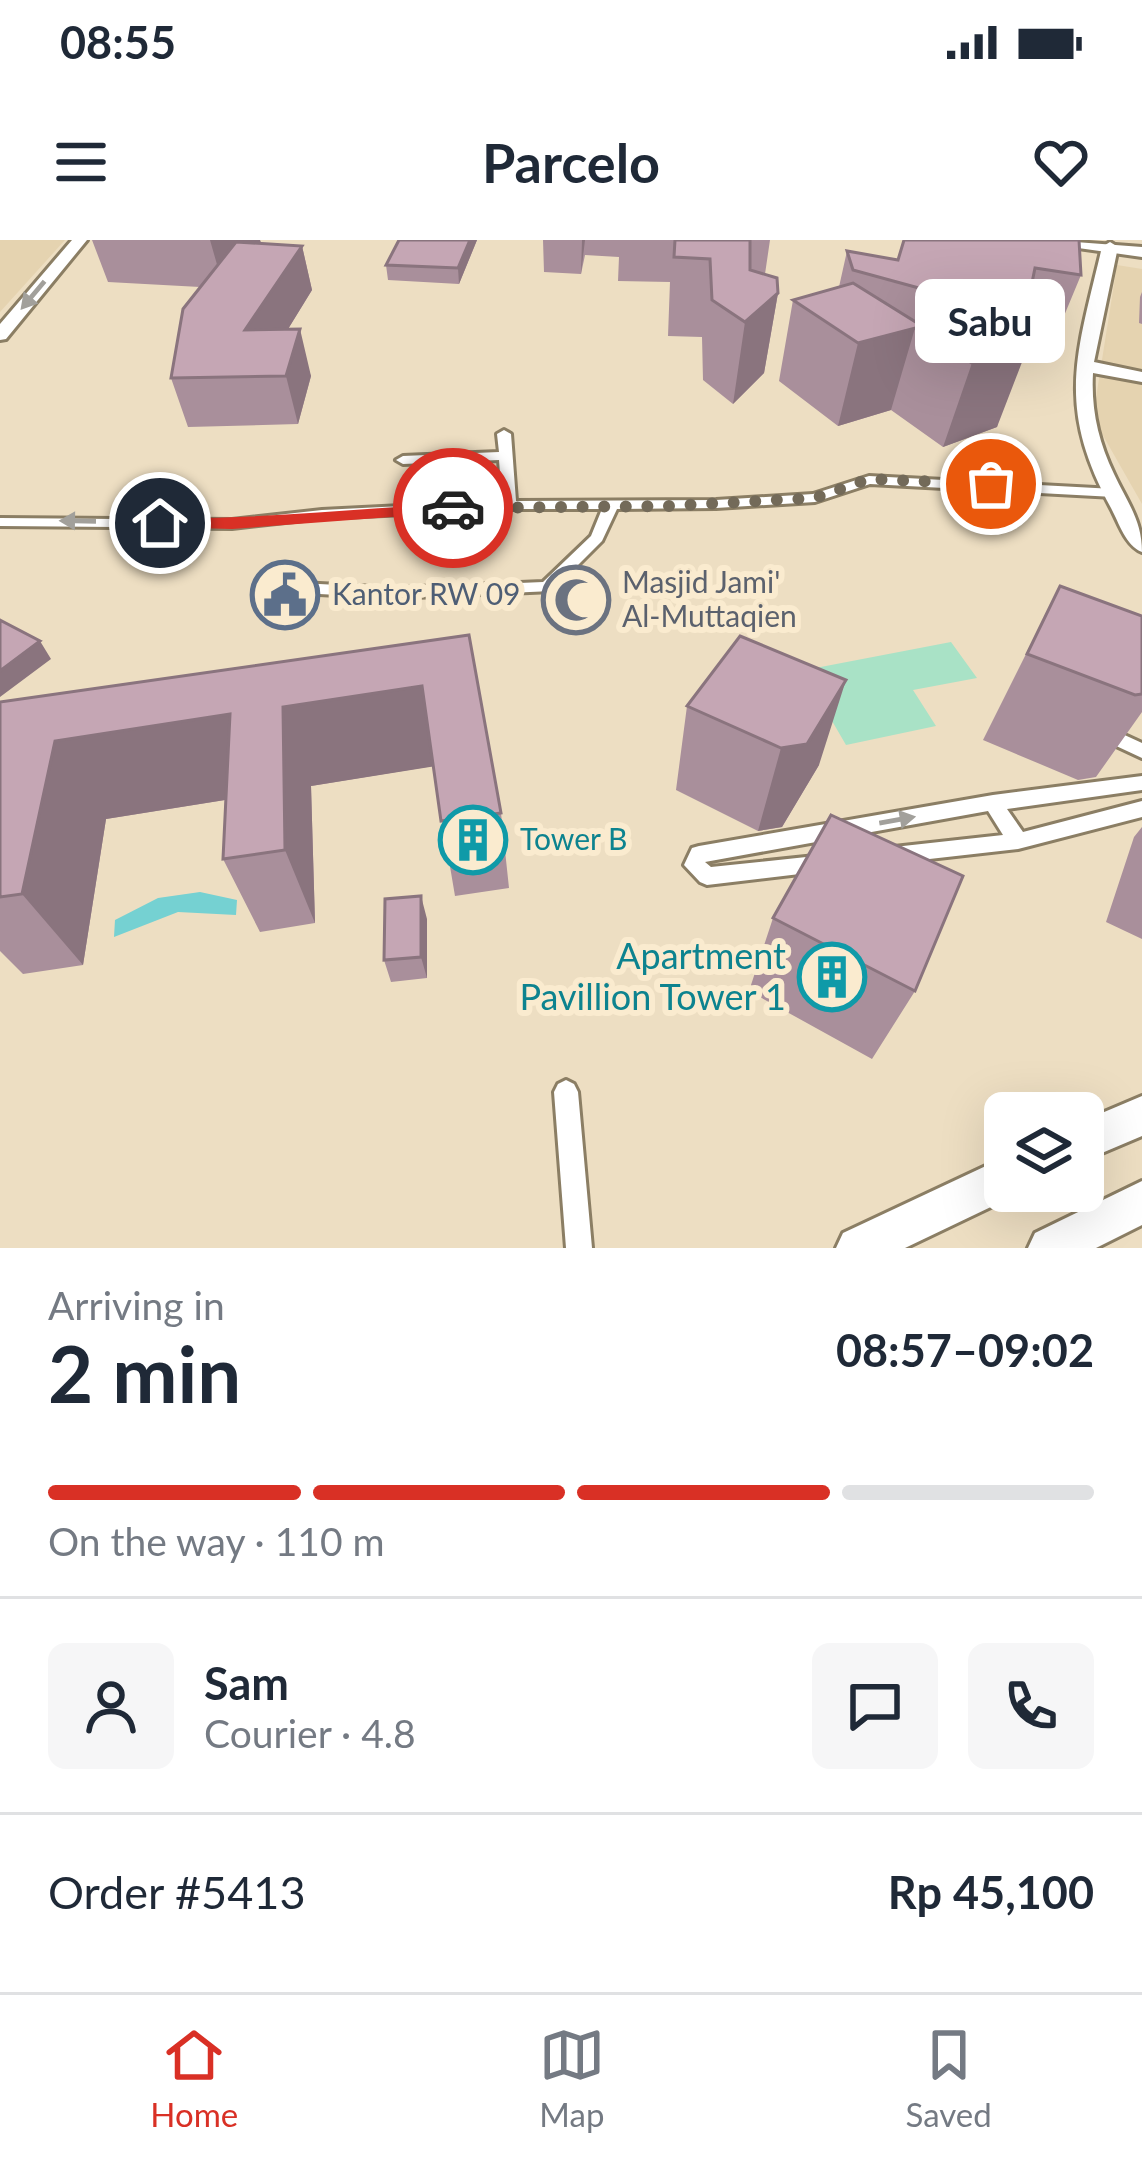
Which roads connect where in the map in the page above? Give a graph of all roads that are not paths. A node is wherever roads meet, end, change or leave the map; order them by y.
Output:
1 (80, 240) edge
2 (1057, 240) edge
3 (1110, 247) junction
4 (1142, 252) edge
5 (0, 335) edge
6 (1086, 366) junction
7 (1142, 377) edge
8 (504, 434) dead end
9 (506, 456) junction
10 (403, 460) dead end
11 (1114, 493) junction
12 (509, 505) junction
13 (611, 505) junction
14 (0, 522) edge
15 (1142, 545) edge
16 (301, 588) dead end
17 (1118, 739) edge
18 (1142, 751) edge
19 (1142, 783) edge
20 (1066, 796) junction
21 (993, 803) junction
22 (1142, 809) edge
23 (1086, 821) junction
24 (1018, 841) junction
25 (755, 845) junction
26 (879, 857) edge
27 (856, 860) edge
28 (763, 871) junction
29 (566, 1092) dead end
30 (1142, 1116) edge
31 (1104, 1132) edge
32 (984, 1188) edge
33 (1142, 1202) edge
34 (578, 1248) edge
35 (858, 1248) edge
36 (1050, 1248) edge

1 -> 5 street
2 - 3 main road
3 - 4 main road
3 - 6 street
6 - 7 street
6 - 11 street
8 - 9 street
9 - 10 street
9 - 12 street
11 - 13 street
11 - 15 street
12 - 13 street
12 -> 14 street
13 - 16 street
17 - 18 street
19 - 20 street
20 - 21 street
20 - 23 street
21 - 24 street
25 -> 21 street
22 - 23 street
23 - 24 street
24 - 26 street
25 - 28 street
25 - 28 street
27 - 28 street
29 - 34 street
30 - 31 main road
32 - 35 main road
33 - 36 main road

